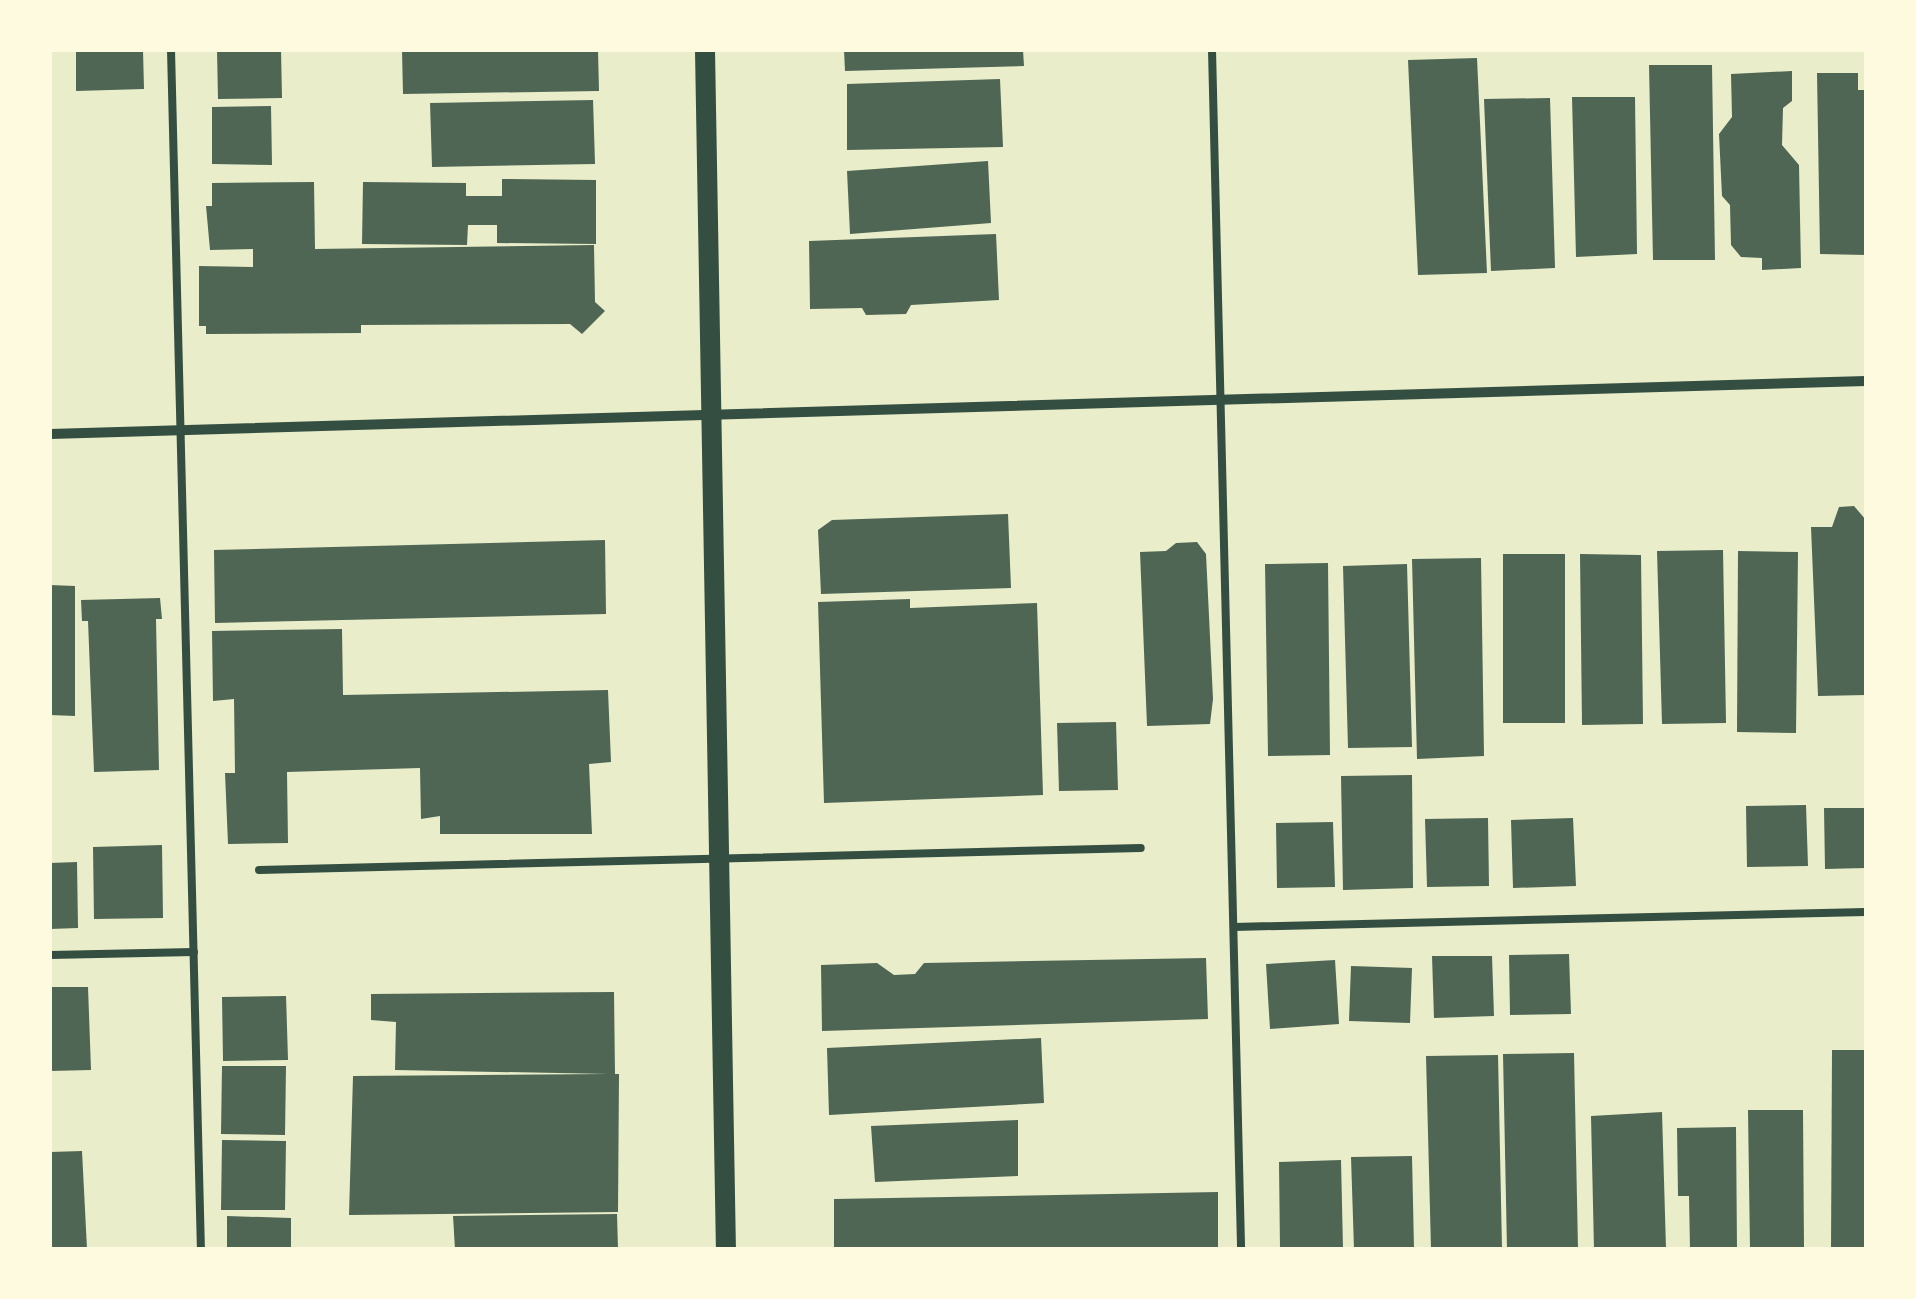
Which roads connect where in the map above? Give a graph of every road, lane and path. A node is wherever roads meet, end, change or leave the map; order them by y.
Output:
1 (172, 50) edge
2 (705, 50) edge
3 (1212, 50) edge
4 (1866, 382) edge
5 (1221, 398) junction
6 (714, 415) junction
7 (181, 431) junction
8 (50, 434) edge
9 (1140, 848) dead end
10 (720, 860) junction
11 (260, 870) dead end
12 (1866, 912) edge
13 (1234, 927) junction
14 (194, 952) junction
15 (50, 955) edge
16 (202, 1249) edge
17 (726, 1249) edge
18 (1242, 1249) edge

1 - 7 lane
2 - 6 main road
3 - 5 lane
4 - 5 street
5 - 6 street
5 - 13 lane
6 - 7 street
6 - 10 main road
7 - 8 street
7 - 14 lane
9 - 10 lane
10 - 11 lane
10 - 17 main road
12 - 13 lane
13 - 18 lane
14 - 15 lane
14 - 16 lane

